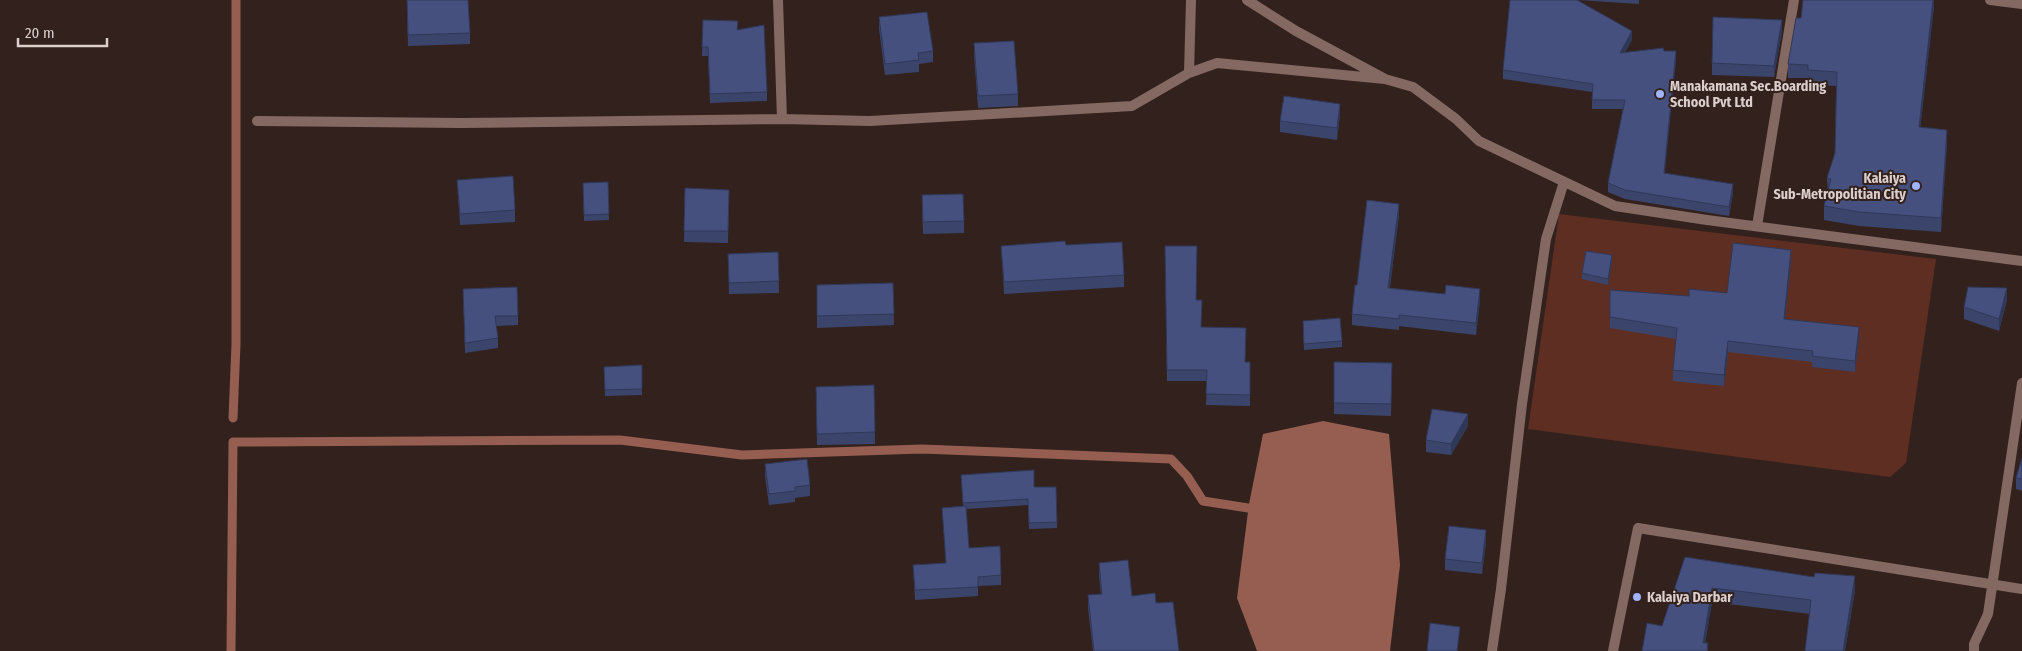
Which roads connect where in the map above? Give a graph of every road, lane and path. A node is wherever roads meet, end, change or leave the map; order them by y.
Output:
1 (778, 0) edge
2 (1191, 0) edge
3 (1247, 0) edge
4 (1794, 0) edge
5 (1990, 0) edge
6 (2022, 4) edge
7 (1189, 73) junction
8 (1385, 79) junction
9 (782, 119) junction
10 (257, 121) dead end
11 (1564, 182) junction
12 (1757, 226) junction
13 (2022, 261) edge
14 (2022, 383) edge
15 (1992, 584) junction
16 (2022, 589) edge
17 (1492, 651) edge
18 (1613, 651) edge
19 (1974, 651) edge

1 - 9 street
2 - 7 street
3 - 8 street
4 - 12 street
5 - 6 street
7 - 8 street
7 - 9 street
8 - 11 street
9 - 10 street
11 - 12 street
11 - 17 street
12 - 13 street
14 - 15 street
15 - 16 street
15 - 18 street
15 - 19 street

